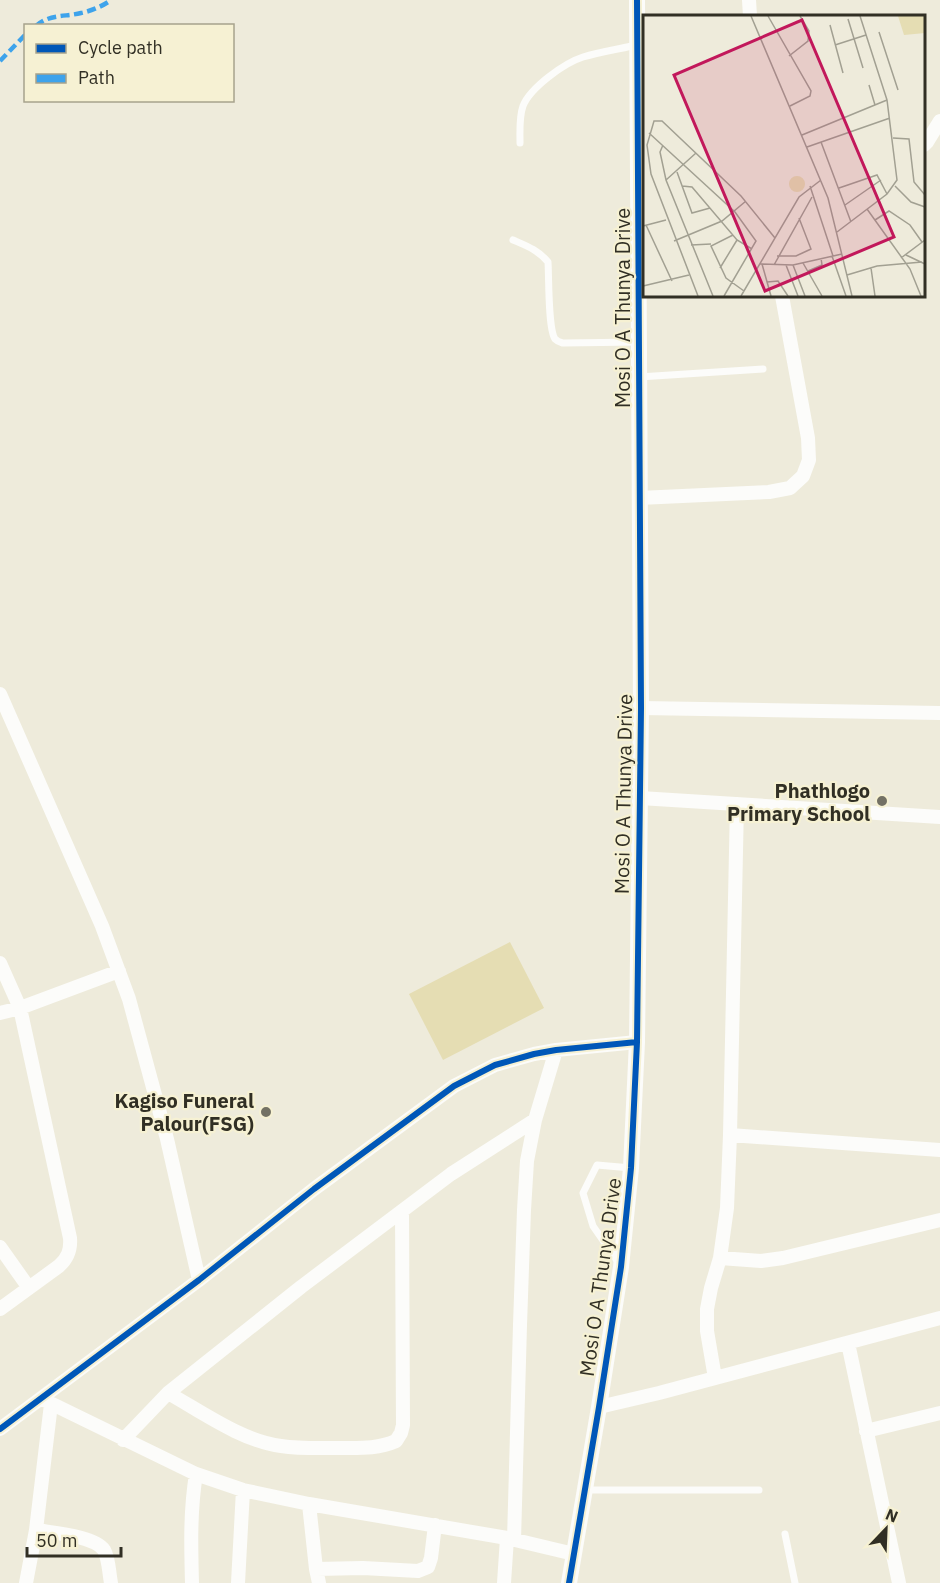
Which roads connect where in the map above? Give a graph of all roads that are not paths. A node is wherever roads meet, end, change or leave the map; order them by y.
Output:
1 (637, 0) edge
2 (749, 0) edge
3 (750, 15) edge
4 (637, 45) junction
5 (940, 121) edge
6 (519, 143) dead end
7 (925, 143) edge
8 (513, 240) dead end
9 (783, 297) edge
10 (639, 342) junction
11 (763, 369) dead end
12 (639, 377) junction
13 (639, 498) junction
14 (0, 694) edge
15 (641, 708) junction
16 (940, 713) edge
17 (639, 798) junction
18 (737, 804) junction
19 (940, 817) edge
20 (0, 963) edge
21 (119, 971) junction
22 (20, 1008) junction
23 (0, 1013) edge
24 (637, 1042) junction
25 (556, 1050) junction
26 (535, 1120) junction
27 (730, 1135) junction
28 (940, 1150) edge
29 (631, 1168) junction
30 (402, 1212) junction
31 (940, 1220) edge
32 (0, 1247) edge
33 (720, 1258) junction
34 (621, 1267) junction
35 (198, 1280) junction
36 (29, 1288) junction
37 (0, 1309) edge
38 (940, 1318) edge
39 (848, 1343) junction
40 (715, 1378) junction
41 (168, 1393) junction
42 (46, 1401) junction
43 (599, 1407) junction
44 (940, 1413) edge
45 (0, 1430) edge
46 (866, 1431) junction
47 (123, 1440) junction
48 (196, 1474) junction
49 (243, 1490) junction
50 (585, 1490) junction
51 (759, 1490) dead end
52 (309, 1504) junction
53 (435, 1525) junction
54 (36, 1530) junction
55 (785, 1534) dead end
56 (510, 1539) junction
57 (574, 1554) junction
58 (318, 1576) edge
59 (26, 1583) edge
60 (111, 1583) edge
61 (192, 1583) edge
62 (238, 1583) edge
63 (504, 1583) edge
64 (569, 1583) edge
65 (795, 1583) edge
66 (899, 1583) edge

1 - 4 street, Mosi O A Thunya Drive
2 - 3 street
4 - 6 lane
4 - 10 street, Mosi O A Thunya Drive
5 - 7 street
8 - 10 lane
9 - 13 street
10 - 12 street, Mosi O A Thunya Drive
11 - 12 lane
12 - 13 street, Mosi O A Thunya Drive
13 - 15 street, Mosi O A Thunya Drive
14 - 21 street
15 - 16 street
15 - 17 street, Mosi O A Thunya Drive
17 - 18 street
17 - 24 street, Mosi O A Thunya Drive
18 - 19 street
18 - 27 street
20 - 22 street
21 - 22 street
21 - 35 street
22 - 23 street
22 - 36 street
24 - 25 street
24 - 29 street, Mosi O A Thunya Drive
25 - 26 street
25 - 35 street
26 - 30 street
26 - 56 street
27 - 28 street
27 - 33 street
29 - 34 street, Mosi O A Thunya Drive
29 - 34 lane
30 - 41 street
30 - 41 street
31 - 33 street
32 - 36 street
33 - 40 street
34 - 43 street, Mosi O A Thunya Drive
35 - 42 street
36 - 37 street
38 - 39 street
39 - 40 street
39 - 46 street
40 - 43 street
41 - 47 street
42 - 45 street
42 - 47 street
42 - 54 street
43 - 50 street, Mosi O A Thunya Drive
44 - 46 street
46 - 66 street
47 - 48 street
48 - 49 street
48 - 61 street
49 - 52 street
49 - 62 street
50 - 51 lane
50 - 57 street, Mosi O A Thunya Drive
52 - 53 street
52 - 58 street
53 - 56 street
53 - 58 street
54 - 59 street
54 - 60 street
55 - 65 lane
56 - 57 street
56 - 63 street
57 - 64 street, Mosi O A Thunya Drive

